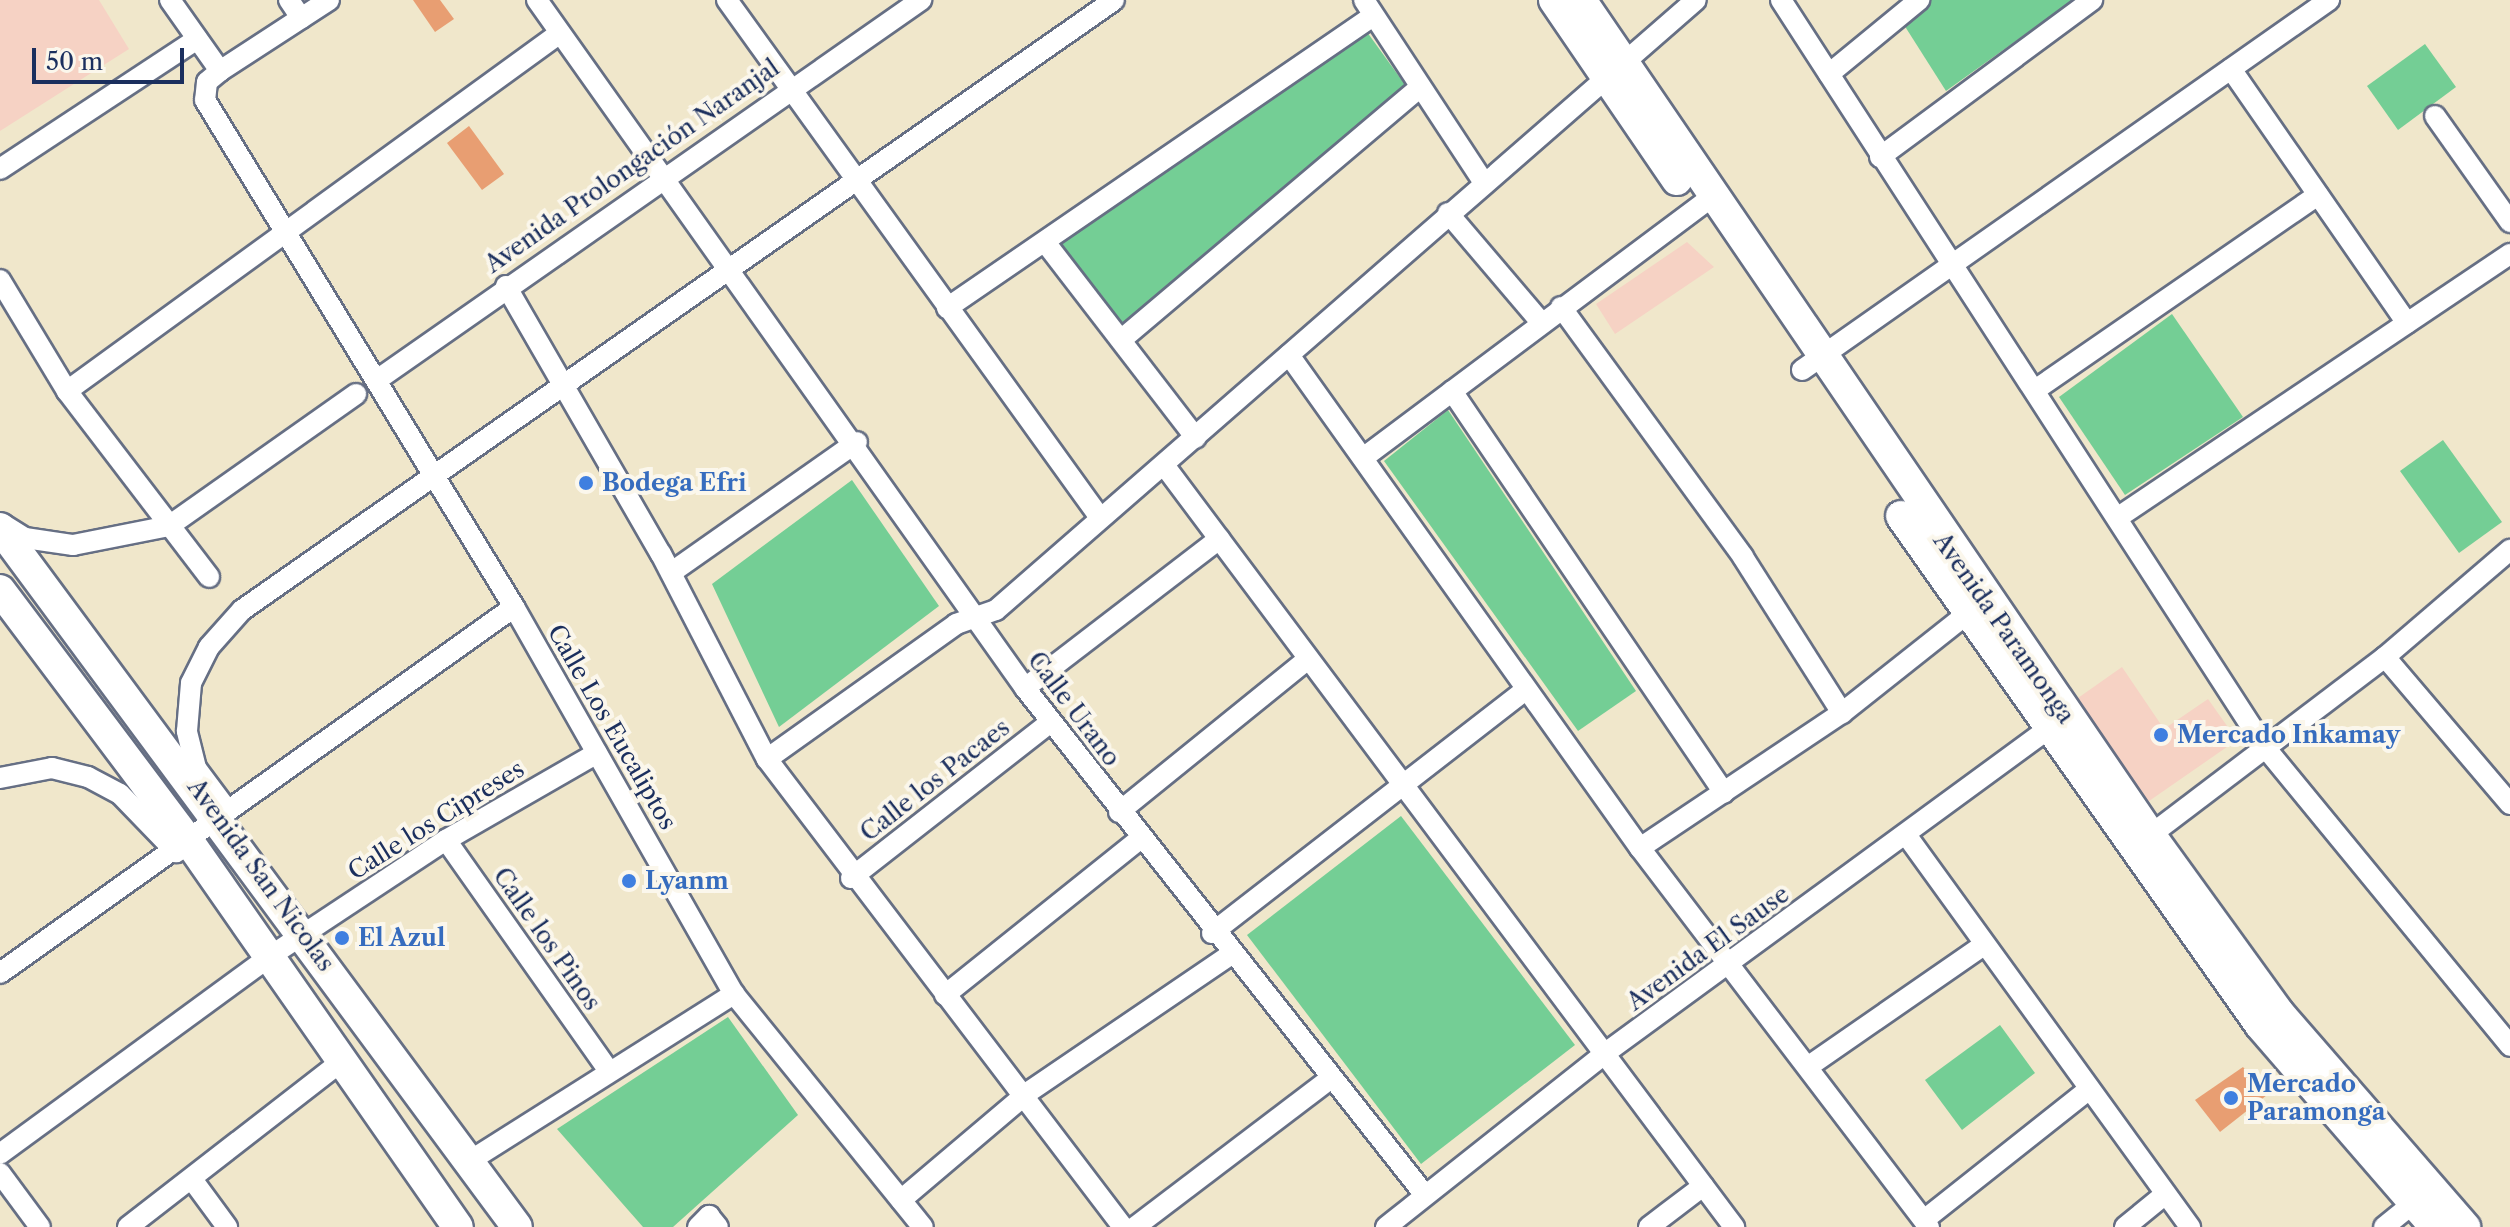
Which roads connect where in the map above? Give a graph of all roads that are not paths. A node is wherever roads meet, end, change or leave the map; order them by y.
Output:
1 (170, 0) edge
2 (289, 0) edge
3 (329, 0) edge
4 (537, 0) edge
5 (727, 0) edge
6 (921, 0) edge
7 (1114, 0) edge
8 (1554, 0) edge
9 (1581, 0) edge
10 (1696, 0) edge
11 (1781, 0) edge
12 (1919, 0) edge
13 (2092, 0) edge
14 (2329, 0) edge
15 (1369, 8) edge
16 (301, 18) junction
17 (560, 33) junction
18 (197, 39) junction
19 (2231, 69) junction
20 (220, 71) junction
21 (1616, 74) junction
22 (1829, 74) junction
23 (789, 86) junction
24 (1418, 89) junction
25 (2435, 116) dead end
26 (1880, 157) junction
27 (0, 169) edge
28 (663, 174) junction
29 (855, 182) junction
30 (1484, 183) junction
31 (2318, 195) junction
32 (1705, 203) junction
33 (1448, 213) junction
34 (2510, 222) edge
35 (282, 232) junction
36 (1045, 242) junction
37 (2510, 254) edge
38 (1956, 262) junction
39 (729, 270) junction
40 (0, 280) edge
41 (506, 286) junction
42 (1561, 307) junction
43 (947, 308) junction
44 (1540, 321) junction
45 (2407, 323) junction
46 (1121, 340) junction
47 (1289, 355) junction
48 (1810, 364) junction
49 (377, 380) junction
50 (564, 385) junction
51 (2038, 388) junction
52 (67, 391) junction
53 (1452, 391) junction
54 (356, 394) dead end
55 (1196, 438) junction
56 (857, 442) junction
57 (1363, 458) junction
58 (1164, 465) junction
59 (434, 476) junction
60 (1098, 515) junction
61 (2120, 516) junction
62 (0, 522) edge
63 (169, 526) junction
64 (0, 528) edge
65 (1219, 539) junction
66 (2510, 550) edge
67 (672, 572) junction
68 (209, 577) dead end
69 (0, 590) edge
70 (514, 607) junction
71 (1967, 614) junction
72 (975, 617) junction
73 (2385, 657) junction
74 (1307, 660) junction
75 (1025, 688) junction
76 (1525, 690) junction
77 (1842, 713) junction
78 (1051, 722) junction
79 (2057, 723) junction
80 (2264, 746) junction
81 (597, 753) junction
82 (767, 759) junction
83 (0, 778) edge
84 (1404, 787) junction
85 (1724, 792) junction
86 (2510, 804) edge
87 (1119, 812) junction
88 (226, 818) junction
89 (1907, 836) junction
90 (1140, 839) junction
91 (446, 840) junction
92 (2141, 843) junction
93 (183, 848) junction
94 (1640, 848) junction
95 (851, 878) junction
96 (1212, 933) junction
97 (304, 934) junction
98 (1984, 945) junction
99 (1230, 955) junction
100 (269, 957) junction
101 (1730, 965) junction
102 (0, 973) edge
103 (734, 994) junction
104 (945, 995) junction
105 (2510, 1046) edge
106 (1604, 1054) junction
107 (342, 1061) junction
108 (1809, 1066) junction
109 (607, 1068) junction
110 (1330, 1079) junction
111 (2087, 1091) junction
112 (1027, 1093) junction
113 (0, 1154) edge
114 (468, 1162) junction
115 (0, 1173) edge
116 (194, 1182) junction
117 (1703, 1186) junction
118 (1425, 1195) junction
119 (2163, 1196) junction
120 (2420, 1198) junction
121 (901, 1200) junction
122 (1926, 1224) edge
123 (40, 1227) edge
124 (128, 1227) edge
125 (227, 1227) edge
126 (458, 1227) edge
127 (517, 1227) edge
128 (923, 1227) edge
129 (1123, 1227) edge
130 (1135, 1227) edge
131 (1386, 1227) edge
132 (1649, 1227) edge
133 (1734, 1227) edge
134 (2125, 1227) edge
135 (2190, 1227) edge
136 (2384, 1227) edge
137 (2435, 1227) edge
138 (2465, 1227) edge

1 - 18 street
2 - 16 street
3 - 16 street
4 - 17 street, Calle Urano
5 - 23 street
6 - 23 street, Avenida Prolongación Naranjal
7 - 29 street
8 - 21 street, Avenida Paramonga
9 - 21 street, Avenida Paramonga
10 - 21 street
11 - 22 street
12 - 22 street
13 - 26 street
14 - 19 street
15 - 24 street
15 - 36 street
16 - 20 street
17 - 28 street, Calle Urano
17 - 35 street
18 - 20 street
18 - 27 street
19 - 31 street
19 - 38 street
20 - 35 street, Calle Los Eucaliptos
21 - 30 street
21 - 32 street, Avenida Paramonga
22 - 26 street
23 - 28 street, Avenida Prolongación Naranjal
23 - 29 street
24 - 30 street
24 - 46 street
25 - 34 street
26 - 38 street
28 - 39 street, Calle Urano
28 - 41 street, Avenida Prolongación Naranjal
29 - 39 street
29 - 43 street
30 - 33 street
31 - 45 street
31 - 51 street
32 - 42 street
32 - 48 street, Avenida Paramonga
33 - 44 street
33 - 47 street
35 - 49 street, Calle Los Eucaliptos
35 - 52 street
36 - 43 street
36 - 46 street
37 - 45 street
38 - 48 street
38 - 51 street
39 - 50 street
39 - 56 street, Calle Urano
40 - 52 street
41 - 49 street, Avenida Prolongación Naranjal
41 - 50 street
42 - 44 street
42 - 77 street
43 - 60 street
44 - 53 street
45 - 61 street
46 - 55 street
47 - 55 street
47 - 57 street
48 - 71 street, Avenida Paramonga
48 - 79 street, Avenida Paramonga
49 - 59 street, Calle Los Eucaliptos
50 - 59 street
50 - 67 street
51 - 61 street
52 - 63 street
53 - 57 street
53 - 85 street
54 - 63 street
55 - 58 street
56 - 67 street
56 - 72 street, Calle Urano
57 - 76 street
58 - 60 street
58 - 65 street
59 - 70 street, Calle Los Eucaliptos
59 - 88 street
60 - 72 street
61 - 80 street
62 - 63 street
63 - 68 street
64 - 88 street, Avenida San Nicolas
65 - 74 street
65 - 75 street
66 - 73 street
67 - 82 street
69 - 93 street, Avenida San Nicolas
70 - 81 street, Calle Los Eucaliptos
70 - 88 street
71 - 77 street
71 - 79 street, Avenida Paramonga
72 - 75 street, Calle Urano
72 - 82 street
73 - 80 street
73 - 86 street
74 - 84 street
74 - 87 street
75 - 78 street, Calle Urano
76 - 84 street
76 - 94 street
77 - 85 street
78 - 87 street, Calle Urano
78 - 95 street, Calle los Pacaes
79 - 89 street, Avenida El Sause
79 - 92 street, Avenida Paramonga
80 - 92 street
80 - 105 street
81 - 91 street, Calle los Cipreses
81 - 103 street, Calle Los Eucaliptos
82 - 95 street
83 - 93 street
84 - 96 street
84 - 106 street
85 - 94 street
87 - 90 street, Calle Urano
88 - 93 street
88 - 97 street, Avenida San Nicolas
89 - 98 street
89 - 101 street, Avenida El Sause
90 - 96 street, Calle Urano
90 - 104 street
91 - 97 street, Calle los Cipreses
91 - 109 street, Calle los Pinos
92 - 120 street, Avenida Paramonga
93 - 100 street, Avenida San Nicolas
93 - 102 street
94 - 101 street
95 - 104 street
96 - 99 street, Calle Urano
97 - 100 street, Calle los Cipreses
97 - 114 street, Avenida San Nicolas
98 - 108 street
98 - 111 street
99 - 110 street, Calle Urano
99 - 112 street
100 - 107 street, Avenida San Nicolas
100 - 113 street, Calle los Cipreses
101 - 106 street, Avenida El Sause
101 - 108 street
103 - 109 street
103 - 121 street, Calle Los Eucaliptos
104 - 112 street
106 - 117 street
106 - 118 street, Avenida El Sause
107 - 116 street
107 - 126 street, Avenida San Nicolas
108 - 122 street
109 - 114 street
110 - 118 street, Calle Urano
110 - 130 street
111 - 119 street
111 - 122 street
112 - 121 street
112 - 129 street
114 - 127 street, Avenida San Nicolas
115 - 123 street
116 - 124 street
116 - 125 street
117 - 132 street
117 - 133 street
118 - 131 street, Avenida El Sause
119 - 134 street
119 - 135 street
120 - 136 street
120 - 137 street, Avenida Paramonga
120 - 138 street, Avenida Paramonga
121 - 128 street, Calle Los Eucaliptos

